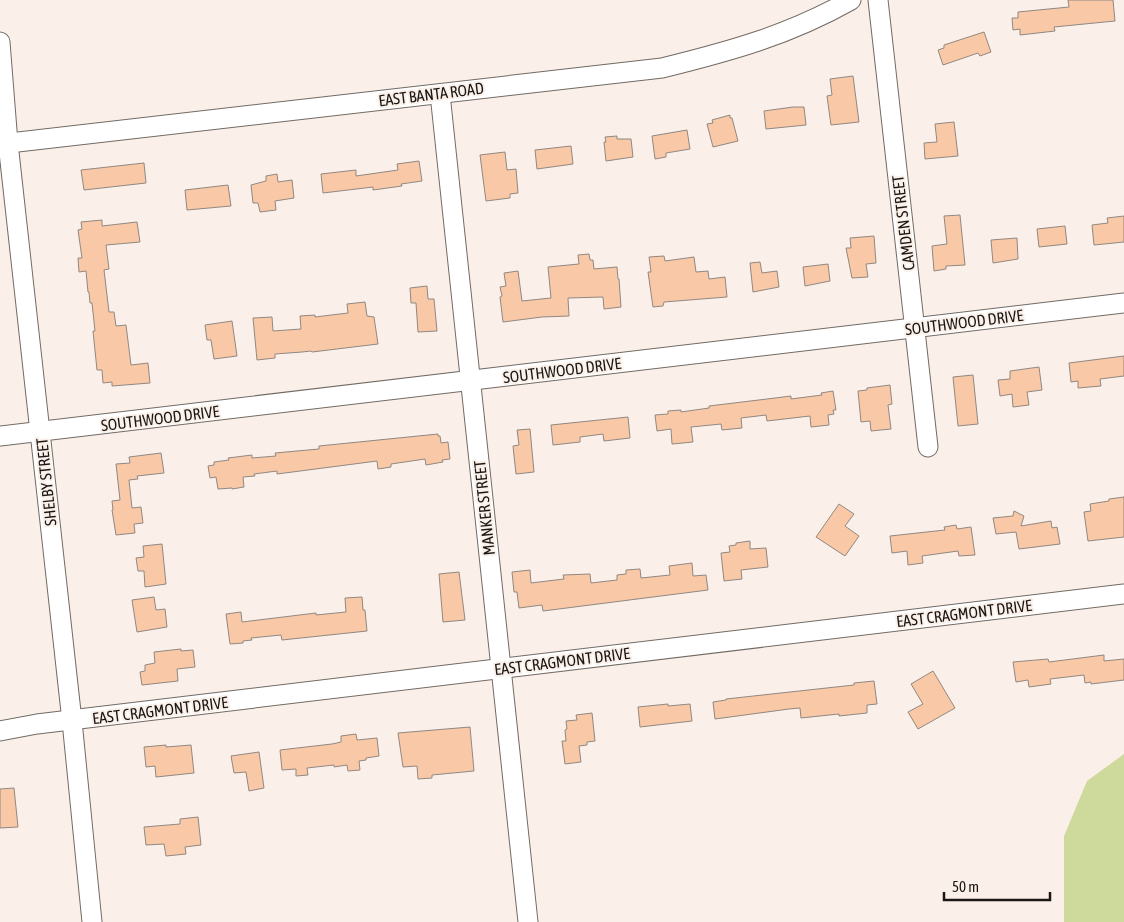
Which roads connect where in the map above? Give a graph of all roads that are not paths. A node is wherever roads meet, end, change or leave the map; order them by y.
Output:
1 (852, 0) edge
2 (878, 0) edge
3 (0, 42) edge
4 (440, 94) junction
5 (4, 144) edge
6 (1124, 303) edge
7 (916, 328) junction
8 (470, 381) junction
9 (40, 432) junction
10 (0, 436) edge
11 (928, 447) dead end
12 (1124, 594) edge
13 (501, 668) junction
14 (72, 721) junction
15 (0, 731) edge
16 (92, 922) edge
17 (528, 922) edge

1 - 4 street, EAST BANTA ROAD
2 - 7 street, CAMDEN STREET
3 - 5 street, SHELBY STREET
4 - 5 street, EAST BANTA ROAD
4 - 8 street, MANKER STREET
5 - 9 street, SHELBY STREET
6 - 7 street, SOUTHWOOD DRIVE
7 - 8 street, SOUTHWOOD DRIVE
7 - 11 street, CAMDEN STREET
8 - 9 street, SOUTHWOOD DRIVE
8 - 13 street, MANKER STREET
9 - 10 street, SOUTHWOOD DRIVE
9 - 14 street, SHELBY STREET
12 - 13 street, EAST CRAGMONT DRIVE
13 - 14 street, EAST CRAGMONT DRIVE
13 - 17 street, MANKER STREET
14 - 15 street, EAST CRAGMONT DRIVE
14 - 16 street, SHELBY STREET

